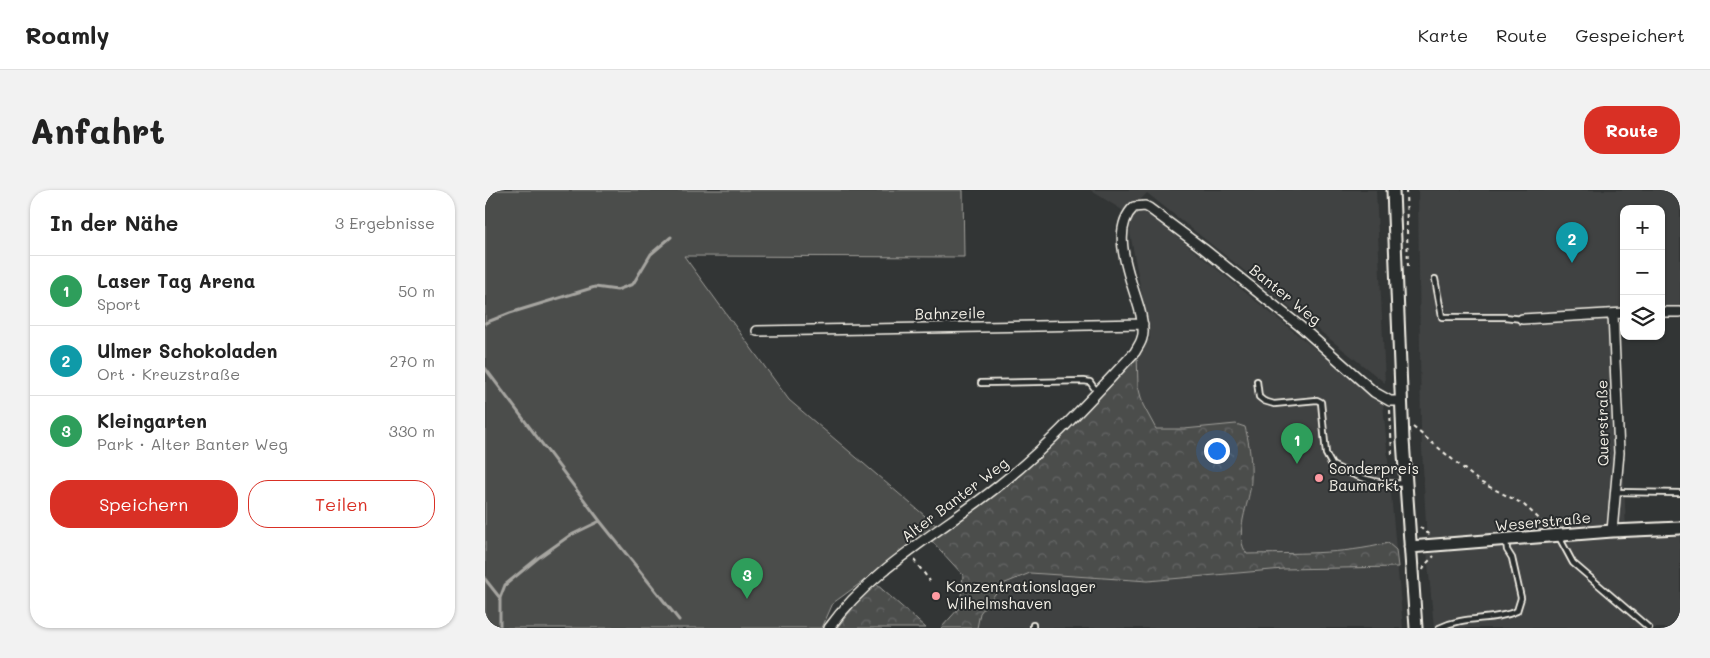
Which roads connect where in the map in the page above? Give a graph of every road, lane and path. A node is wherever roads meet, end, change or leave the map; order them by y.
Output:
1 (1393, 190) edge
2 (1406, 190) edge
3 (1149, 208) joint
4 (1408, 268) dead end
5 (1435, 279) dead end
6 (1665, 312) edge
7 (1680, 312) edge
8 (1620, 313) edge
9 (1613, 314) junction
10 (1522, 319) joint
11 (1143, 324) junction
12 (757, 330) dead end
13 (1257, 381) dead end
14 (981, 383) dead end
15 (1097, 392) junction
16 (1401, 401) junction
17 (1411, 433) dead end
18 (1405, 483) junction
19 (1616, 492) junction
20 (1680, 492) edge
21 (1419, 525) dead end
22 (1680, 528) edge
23 (1613, 531) junction
24 (1558, 536) junction
25 (1506, 540) junction
26 (1444, 545) junction
27 (1410, 547) junction
28 (908, 552) junction
29 (1423, 573) dead end
30 (929, 581) dead end
31 (829, 628) edge
32 (1416, 628) edge
33 (1439, 628) edge
34 (1649, 628) edge

1 - 16 street
2 - 4 path
3 - 11 street, Alter Banter Weg
3 - 16 street, Banter Weg
5 - 10 lane
6 - 7 street
8 - 9 street
9 - 10 street
9 - 19 street, Querstraße
11 - 12 street, Bahnzeile
11 - 15 street, Alter Banter Weg
13 - 18 lane
14 - 15 lane
15 - 28 street, Alter Banter Weg
16 - 18 street
17 - 24 path
18 - 27 street
19 - 20 lane
19 - 23 street, Querstraße
21 - 26 path
22 - 23 street, Weserstraße
23 - 24 street, Weserstraße
24 - 25 street, Weserstraße
24 - 34 lane
25 - 26 street, Weserstraße
25 - 33 lane
26 - 27 street, Weserstraße
26 - 29 path
27 - 32 street
28 - 30 path
28 - 31 street, Alter Banter Weg

